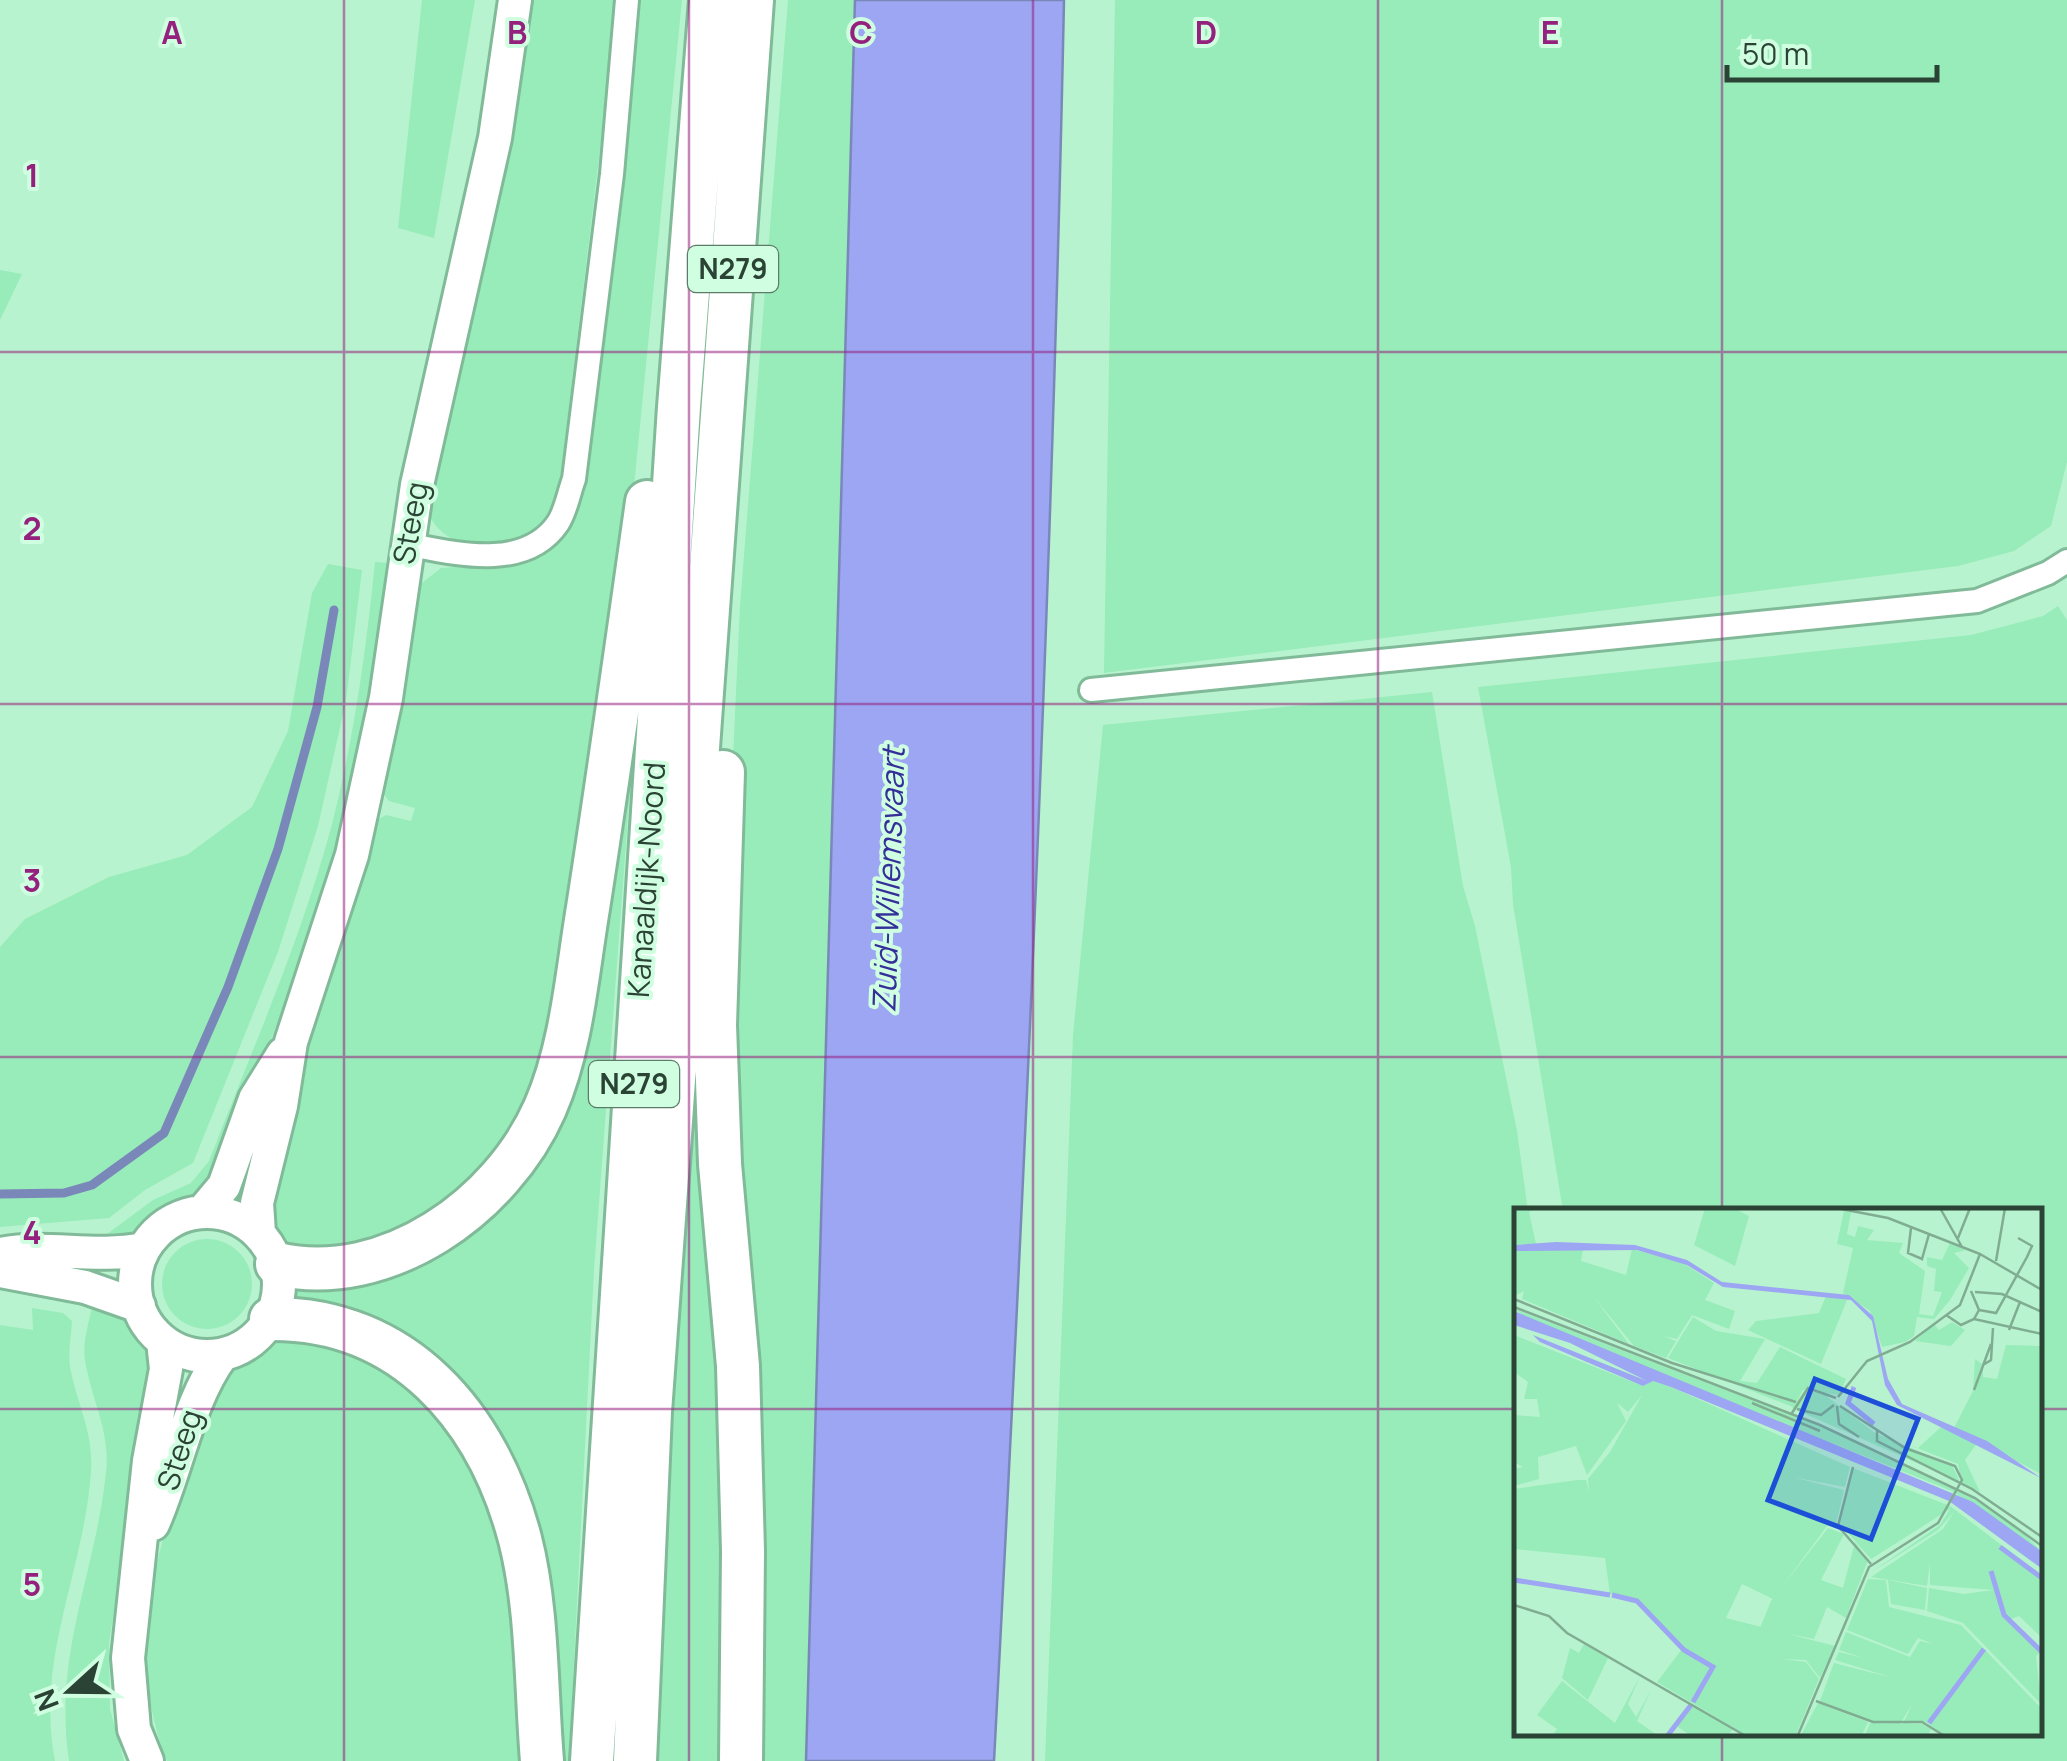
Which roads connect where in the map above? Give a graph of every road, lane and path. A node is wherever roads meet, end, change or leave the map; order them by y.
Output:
1 (515, 0) edge
2 (627, 0) edge
3 (711, 0) edge
4 (752, 0) edge
5 (679, 406) junction
6 (714, 537) junction
7 (406, 544) junction
8 (2067, 562) edge
9 (1090, 690) dead end
10 (290, 1042) junction
11 (203, 1211) junction
12 (268, 1248) junction
13 (144, 1249) junction
14 (0, 1254) edge
15 (0, 1272) edge
16 (138, 1306) junction
17 (271, 1319) junction
18 (163, 1341) junction
19 (222, 1355) junction
20 (143, 1547) junction
21 (147, 1761) edge
22 (542, 1761) edge
23 (592, 1761) edge
24 (635, 1761) edge
25 (741, 1761) edge

1 - 7 street, Steeg
2 - 7 street
3 - 5 highway, Kanaaldijk-Noord / N279
4 - 6 highway, Kanaaldijk-Noord / N279
5 - 12 highway, N279
5 - 23 highway, Kanaaldijk-Noord / N279
6 - 24 highway, Kanaaldijk-Noord / N279
6 - 25 highway, N279
7 - 10 street, Steeg
8 - 9 street
10 - 11 street, Steeg
10 - 12 street, Steeg
11 - 12 street
11 - 13 street
12 - 17 street
13 - 14 street
13 - 16 street
15 - 16 street
16 - 18 street
17 - 19 street
17 - 22 highway
18 - 19 street
18 - 20 street, Steeg
19 - 20 street, Steeg
20 - 21 street, Steeg

